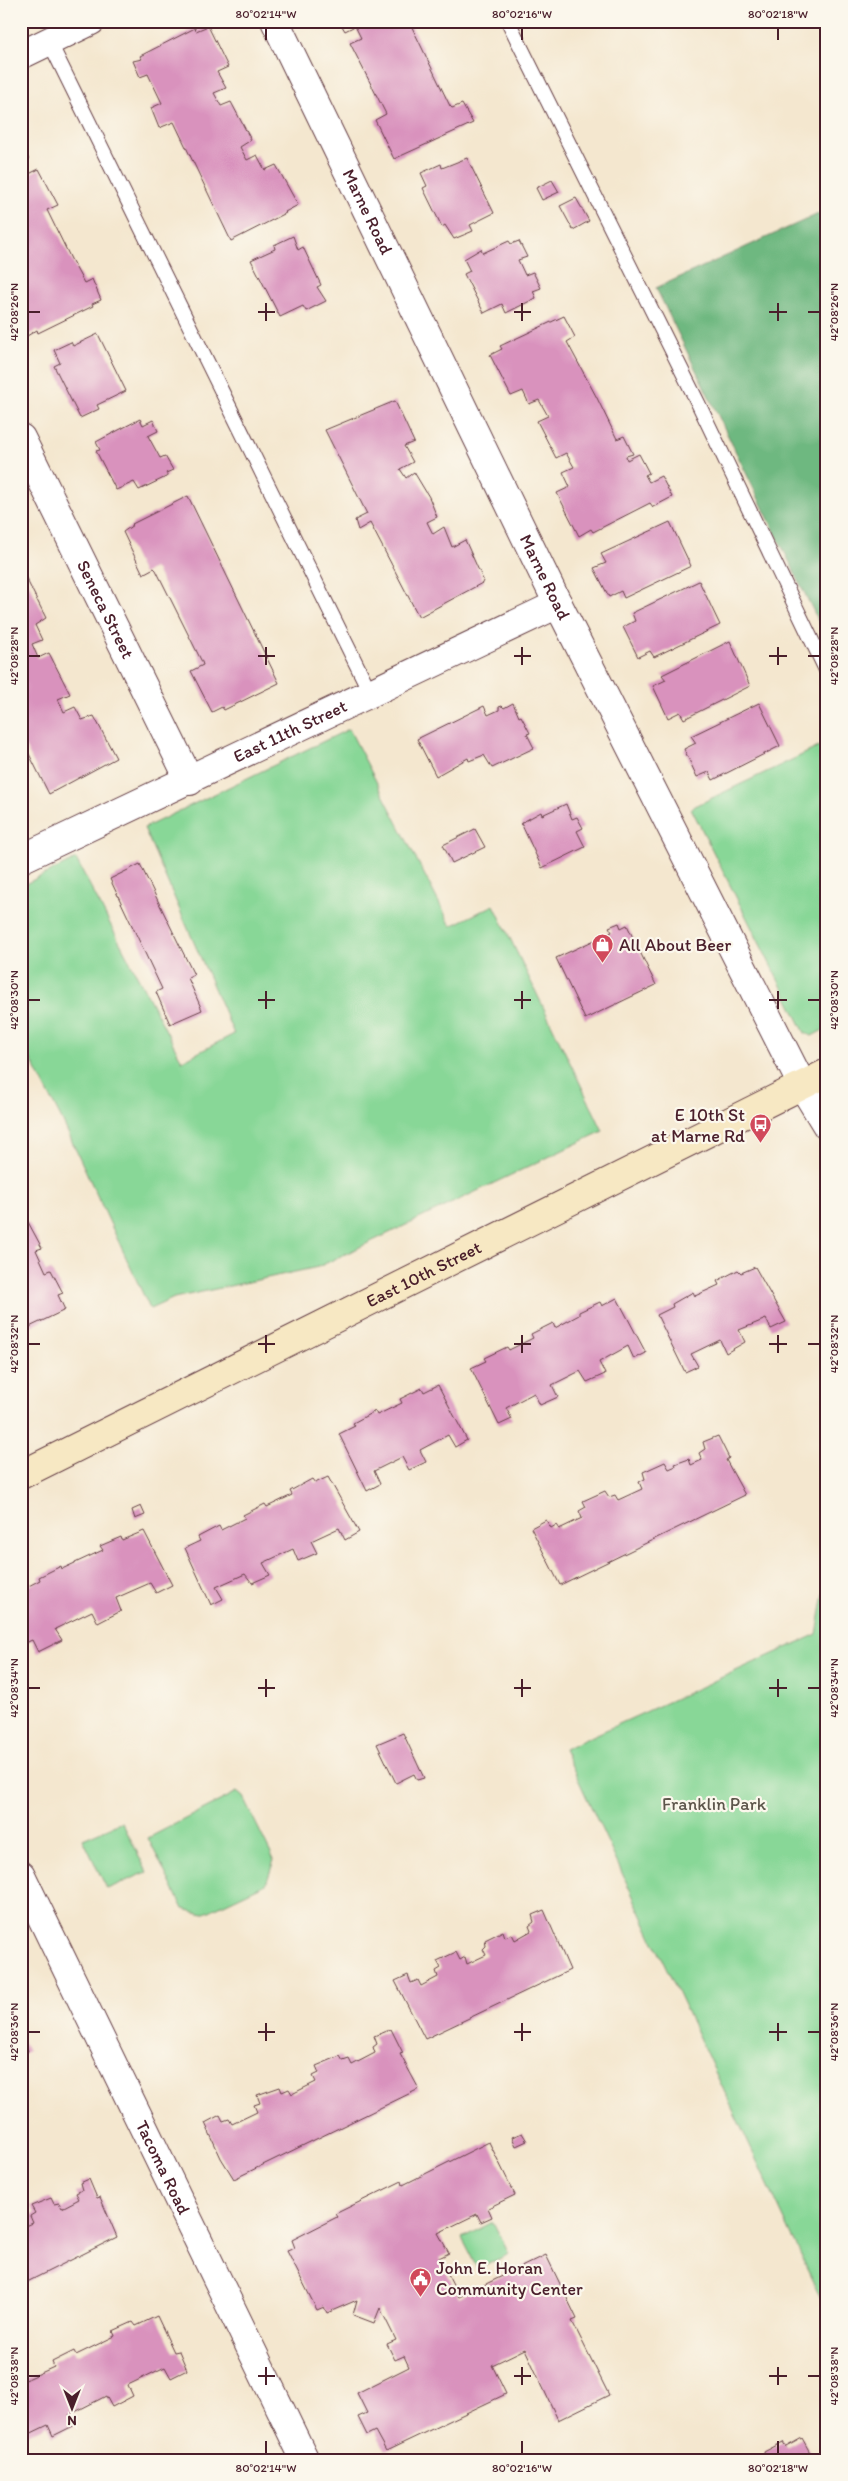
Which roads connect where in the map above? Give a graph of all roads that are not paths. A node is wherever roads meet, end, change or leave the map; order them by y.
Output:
1 (91, 21) edge
2 (275, 21) edge
3 (508, 21) edge
4 (49, 41) junction
5 (21, 55) edge
6 (21, 438) edge
7 (558, 604) junction
8 (827, 672) edge
9 (371, 694) junction
10 (190, 780) junction
11 (21, 859) edge
12 (827, 1073) edge
13 (802, 1085) junction
14 (827, 1126) edge
15 (21, 1475) edge
16 (21, 1875) edge
17 (305, 2460) edge

1 - 4 street
2 - 7 street, Marne Road
3 - 8 lane
4 - 5 street
4 - 9 lane
6 - 10 street, Seneca Street
7 - 9 street, East 11th Street
7 - 13 street, Marne Road
9 - 10 street, East 11th Street
10 - 11 street, East 11th Street
12 - 13 street, East 10th Street
13 - 14 street, Marne Road
13 - 15 street, East 10th Street
16 - 17 street, Tacoma Road

